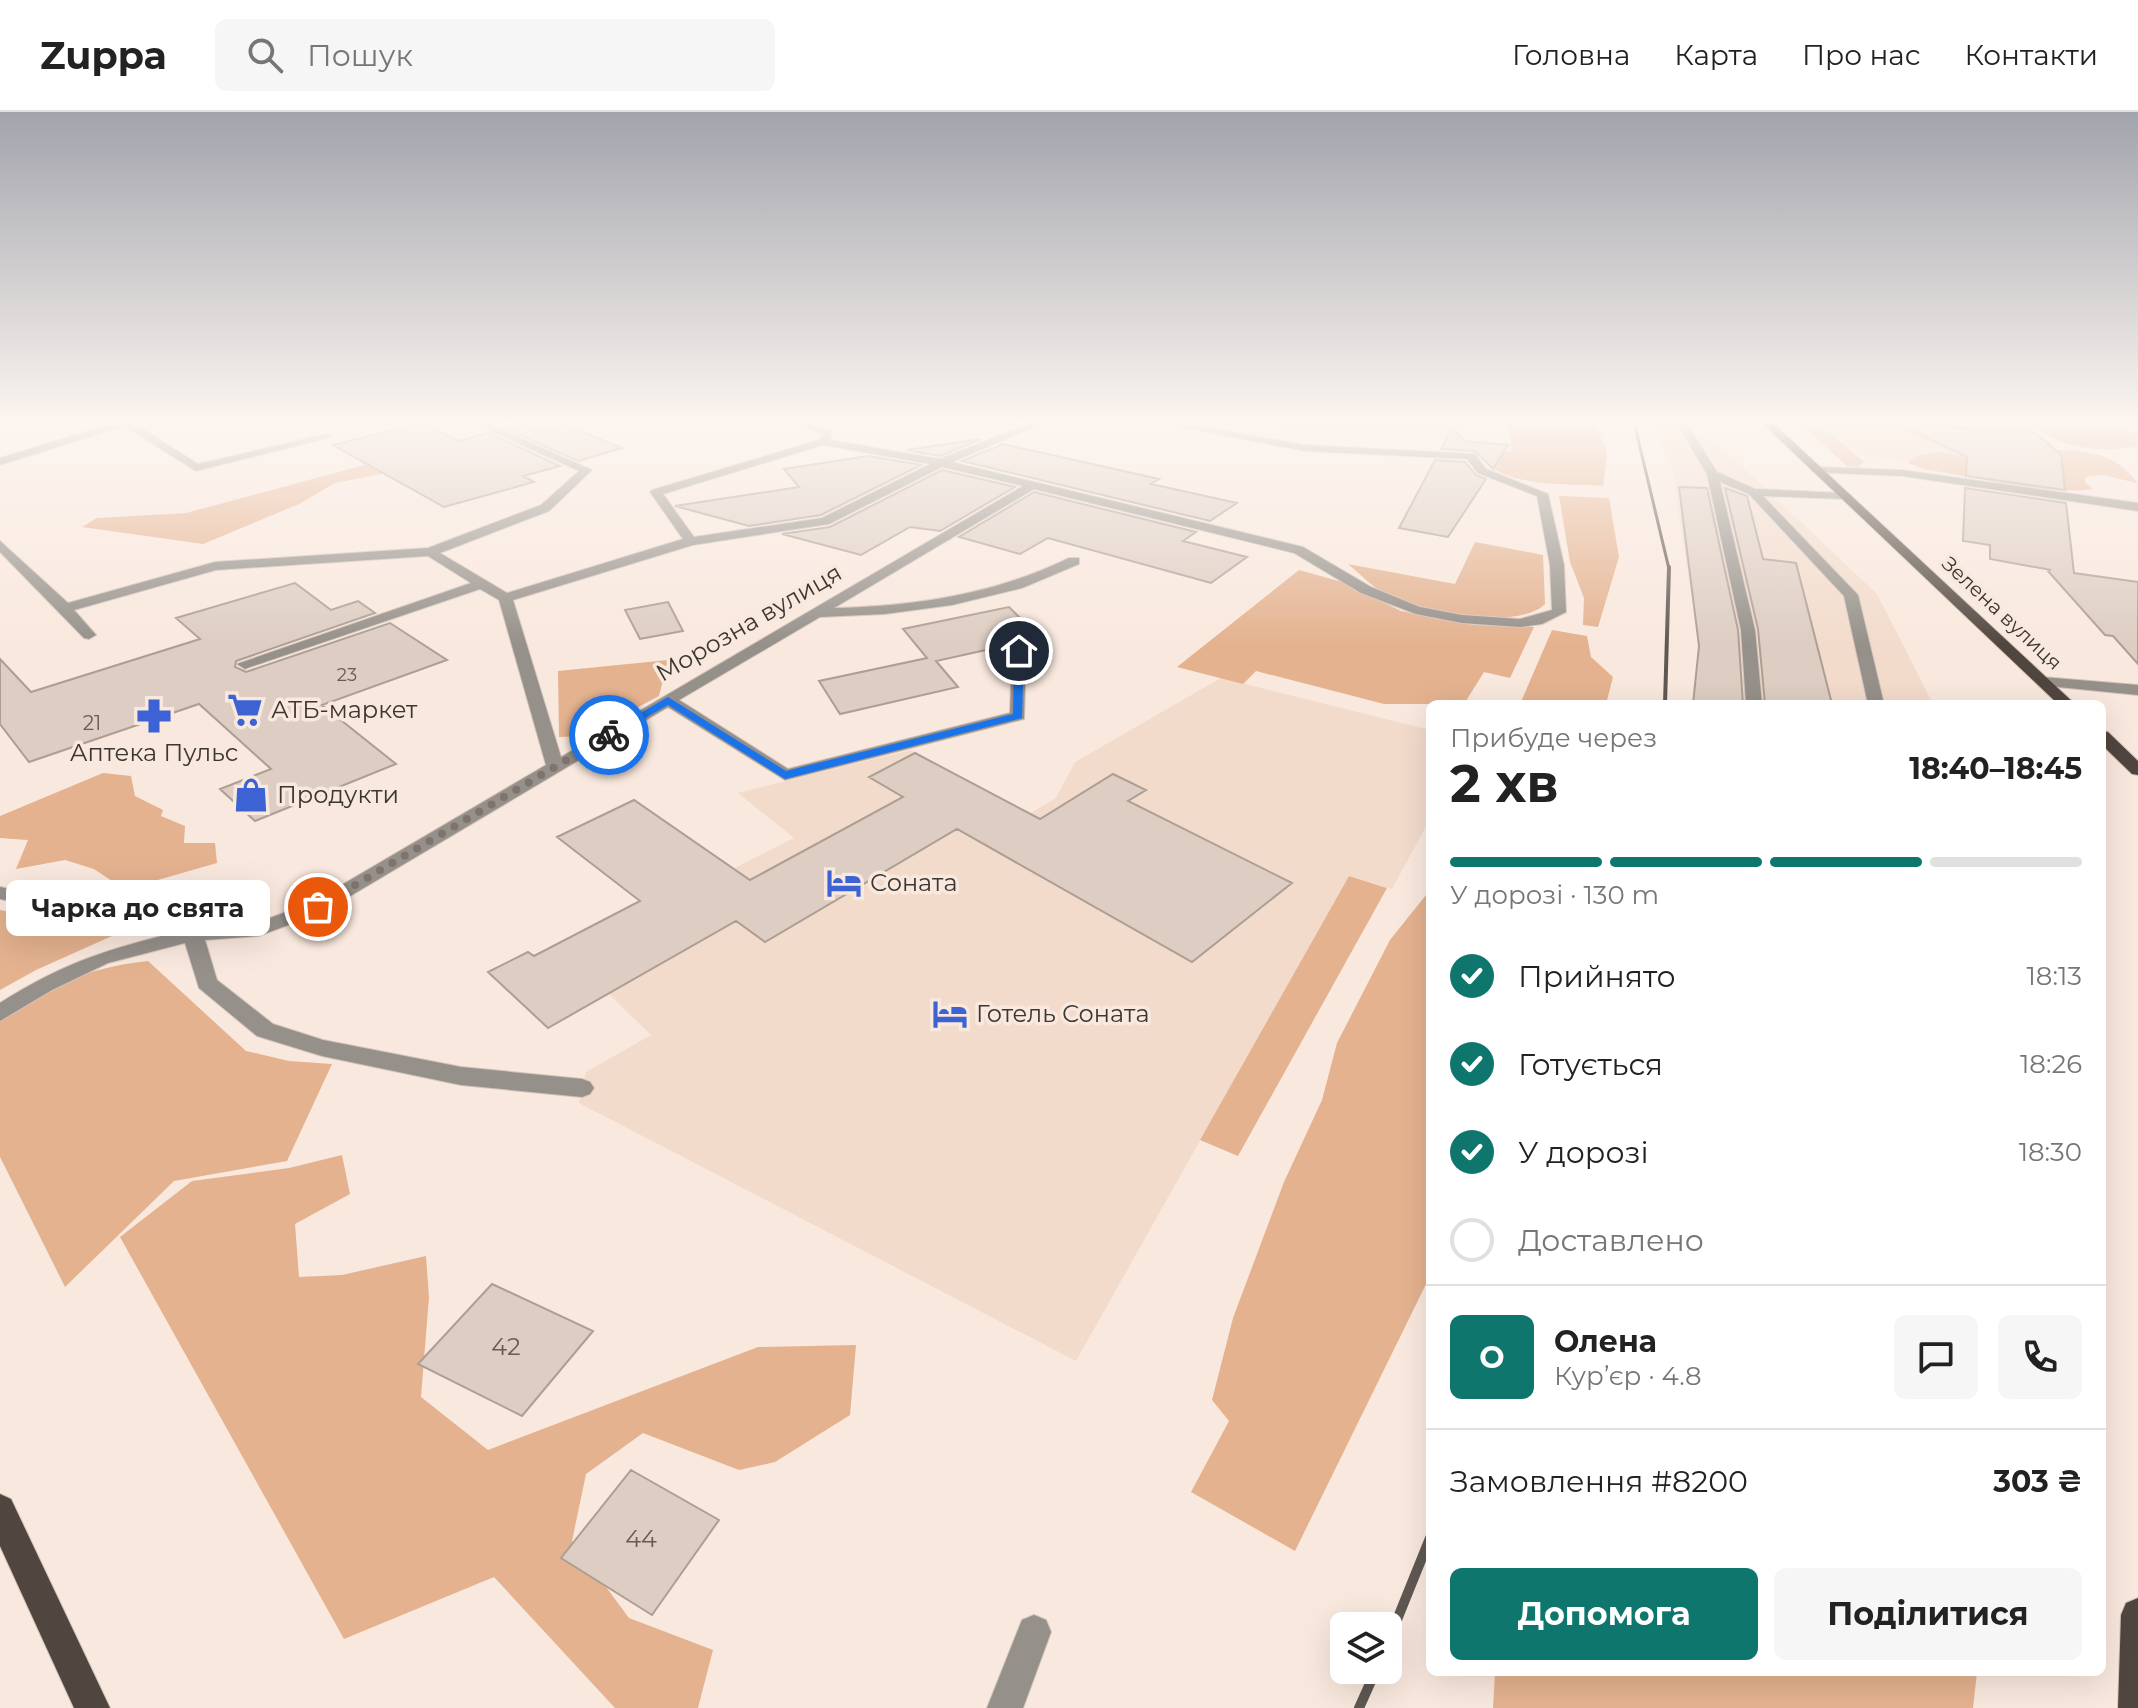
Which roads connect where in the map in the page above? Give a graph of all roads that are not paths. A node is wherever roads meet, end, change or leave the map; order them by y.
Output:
1 (557, 496) edge
2 (659, 496) edge
3 (874, 496) edge
4 (1014, 496) edge
5 (1080, 496) edge
6 (1543, 496) edge
7 (1718, 496) edge
8 (1757, 496) edge
9 (1844, 496) edge
10 (2068, 496) edge
11 (2138, 507) edge
12 (691, 541) junction
13 (0, 545) edge
14 (430, 552) junction
15 (1074, 561) dead end
16 (484, 583) junction
17 (505, 598) junction
18 (65, 608) junction
19 (818, 613) junction
20 (89, 635) dead end
21 (1019, 651) dead end
22 (245, 664) dead end
23 (2043, 682) junction
24 (2138, 690) edge
25 (668, 700) junction
26 (1754, 700) edge
27 (1875, 700) edge
28 (2063, 700) edge
29 (2106, 740) edge
30 (555, 766) junction
31 (2138, 770) edge
32 (0, 893) edge
33 (193, 934) junction
34 (0, 1013) edge
35 (582, 1088) dead end
36 (0, 1510) edge
37 (2138, 1615) edge
38 (1034, 1632) dead end
39 (92, 1708) edge
40 (1005, 1708) edge
41 (2136, 1708) edge

1 - 14 street
2 - 12 street
3 - 12 street
4 - 19 street, Морозна вулиця
5 - 6 street
7 - 26 street
8 - 27 street
9 - 23 main road, Зелена вулиця
10 - 11 street
12 - 17 street
13 - 18 street
14 - 16 street
14 - 18 street
15 - 19 street
16 - 17 street
16 - 22 street
17 - 30 street
18 - 20 street
19 - 25 street, Морозна вулиця
21 - 25 street
23 - 24 street
23 - 28 main road, Зелена вулиця
25 - 30 street, Морозна вулиця
29 - 31 main road
30 - 33 street, Морозна вулиця
32 - 33 street, Морозна вулиця
33 - 34 street
33 - 35 street
36 - 39 main road
37 - 41 main road
38 - 40 street

